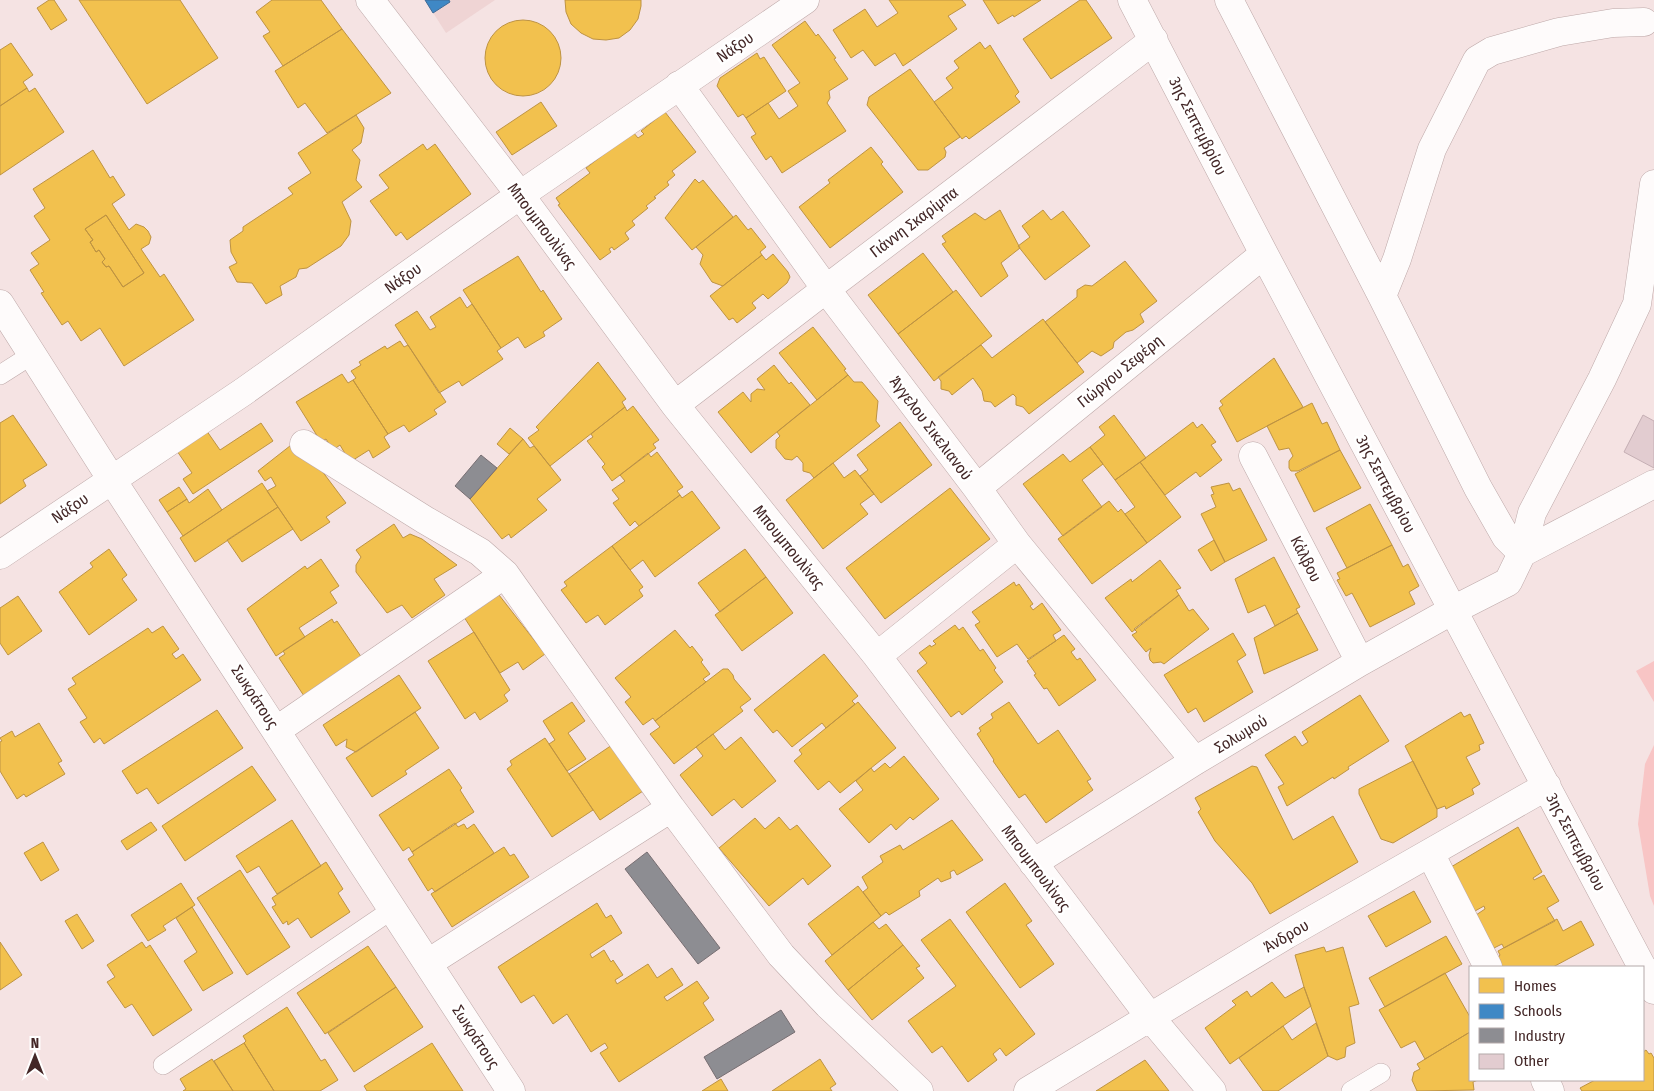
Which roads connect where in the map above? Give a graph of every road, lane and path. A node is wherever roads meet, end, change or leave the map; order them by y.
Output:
1 (370, 0) edge
2 (805, 0) edge
3 (1132, 0) edge
4 (1229, 0) edge
5 (1642, 19) edge
6 (1154, 40) junction
7 (679, 85) junction
8 (1654, 184) edge
9 (520, 196) junction
10 (1264, 254) junction
11 (826, 289) junction
12 (1382, 296) junction
13 (0, 304) edge
14 (33, 354) junction
15 (0, 376) edge
16 (674, 405) junction
17 (304, 444) dead end
18 (1253, 456) dead end
19 (112, 480) junction
20 (1654, 484) edge
21 (977, 488) junction
22 (1017, 544) junction
23 (1522, 553) junction
24 (0, 555) edge
25 (505, 574) junction
26 (1453, 610) junction
27 (877, 656) junction
28 (1360, 662) junction
29 (277, 730) junction
30 (1195, 761) junction
31 (1547, 786) junction
32 (671, 808) junction
33 (1430, 853) junction
34 (1033, 863) junction
35 (393, 909) junction
36 (428, 963) junction
37 (1487, 966) edge
38 (1641, 966) edge
39 (1644, 972) edge
40 (1654, 990) edge
41 (1150, 1017) junction
42 (163, 1065) dead end
43 (1381, 1073) dead end
44 (511, 1091) edge
45 (919, 1091) edge
46 (1028, 1091) edge
47 (1212, 1091) edge
48 (1351, 1091) edge

1 - 9 street, Μπουμπουλίνας
2 - 7 street, Νάξου
3 - 6 street, 3ης Σεπτεμβρίου
4 - 12 street
5 - 12 street
6 - 10 street, 3ης Σεπτεμβρίου
6 - 11 street, Γιάννη Σκαρίμπα
7 - 9 street, Νάξου
7 - 11 street, Άγγελου Σικελιανού
8 - 23 street, Σολωμού
9 - 16 street, Μπουμπουλίνας
9 - 19 street, Νάξου
10 - 21 street, Γιώργου Σεφέρη
10 - 26 street, 3ης Σεπτεμβρίου
11 - 16 street, Γιάννη Σκαρίμπα
11 - 21 street, Άγγελου Σικελιανού
12 - 23 street
13 - 14 street, Σωκράτους
14 - 15 lane
14 - 19 street, Σωκράτους
16 - 27 street, Μπουμπουλίνας
17 - 25 street
18 - 28 street, Κάλβου
19 - 24 street, Νάξου
19 - 29 street, Σωκράτους
20 - 23 street
21 - 22 street, Άγγελου Σικελιανού
22 - 27 street
22 - 30 street, Άγγελου Σικελιανού
23 - 26 street, Σολωμού
25 - 29 street
25 - 32 street
26 - 28 street, Σολωμού
26 - 31 street, 3ης Σεπτεμβρίου
27 - 34 street, Μπουμπουλίνας
28 - 30 street, Σολωμού
29 - 35 street, Σωκράτους
30 - 34 street, Σολωμού
31 - 33 street, Άνδρου
31 - 38 street, 3ης Σεπτεμβρίου
32 - 36 street
32 - 45 street
33 - 37 street
33 - 41 street, Άνδρου
34 - 41 street, Μπουμπουλίνας
35 - 36 street, Σωκράτους
35 - 42 lane
36 - 44 street, Σωκράτους
39 - 40 street, 3ης Σεπτεμβρίου
41 - 46 street, Άνδρου
41 - 47 street, Μπουμπουλίνας
43 - 48 lane

